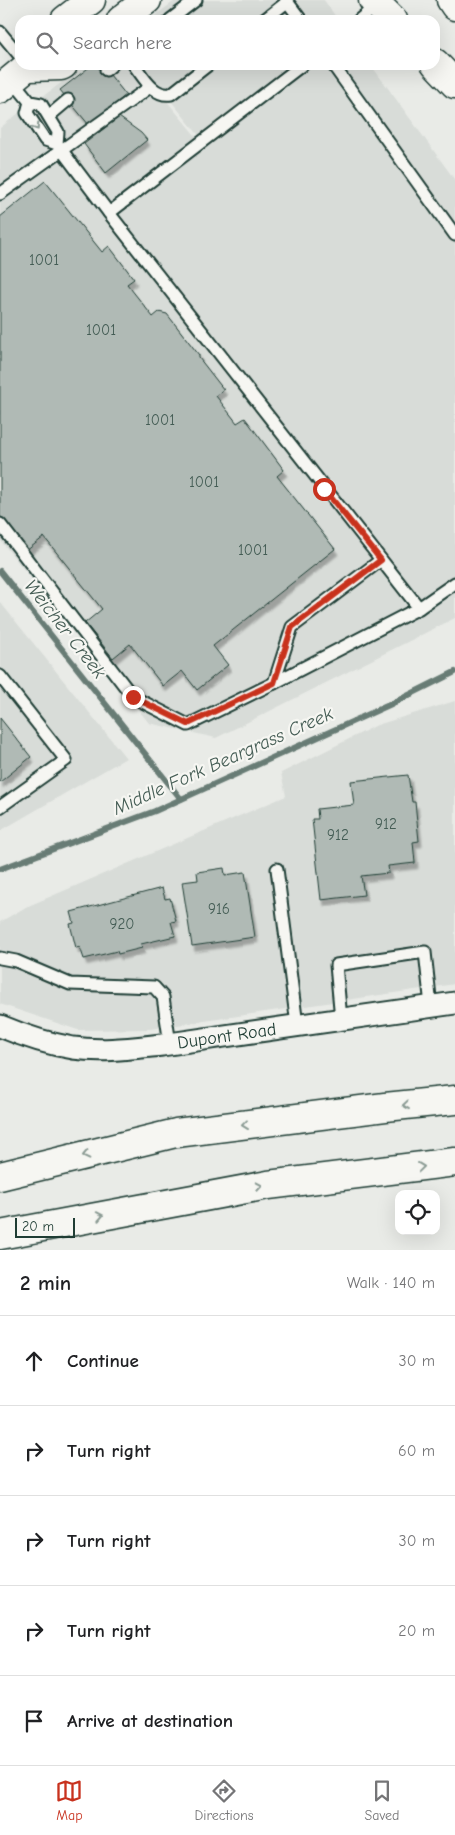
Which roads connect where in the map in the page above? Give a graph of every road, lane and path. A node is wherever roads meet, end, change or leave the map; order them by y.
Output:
1 (91, 0) edge
2 (147, 0) edge
3 (196, 0) edge
4 (451, 0) edge
5 (287, 1) edge
6 (455, 6) edge
7 (72, 15) edge
8 (128, 15) edge
9 (176, 15) edge
10 (270, 15) edge
11 (297, 15) edge
12 (0, 32) edge
13 (15, 62) edge
14 (440, 68) edge
15 (19, 70) edge
16 (138, 70) edge
17 (202, 70) edge
18 (295, 70) edge
19 (337, 70) edge
20 (455, 84) edge
21 (150, 87) junction
22 (68, 100) dead end
23 (30, 102) junction
24 (49, 116) junction
25 (60, 147) junction
26 (0, 194) edge
27 (109, 213) junction
28 (455, 235) edge
29 (0, 524) edge
30 (381, 560) junction
31 (455, 583) edge
32 (419, 608) junction
33 (0, 676) edge
34 (274, 683) junction
35 (0, 807) edge
36 (277, 868) dead end
37 (0, 958) edge
38 (455, 1003) edge
39 (431, 1006) junction
40 (341, 1018) junction
41 (297, 1025) junction
42 (0, 1026) edge
43 (170, 1044) junction
44 (455, 1100) edge
45 (455, 1162) edge
46 (0, 1176) edge
47 (0, 1235) edge

1 - 7 main road
2 - 8 main road
3 - 9 lane
4 - 6 main road
5 - 10 lane
5 - 11 lane
12 - 13 lane
14 - 20 main road
15 - 23 lane
16 - 21 lane
17 - 21 lane
18 - 27 lane
19 - 28 lane
21 - 25 lane
22 - 24 lane
23 - 24 lane
23 -> 25 lane
24 - 25 lane
25 - 26 lane
25 - 27 lane
27 - 30 lane
29 - 34 lane
30 - 32 lane
30 - 34 lane
31 - 32 lane
32 - 34 lane
33 - 35 lane
36 - 41 lane
37 - 43 lane
38 - 39 street, Dupont Road
39 - 40 street, Dupont Road
39 - 40 lane
40 - 41 street, Dupont Road
41 - 43 street, Dupont Road
42 - 43 street, Dupont Road
44 -> 46 main road
47 -> 45 main road

